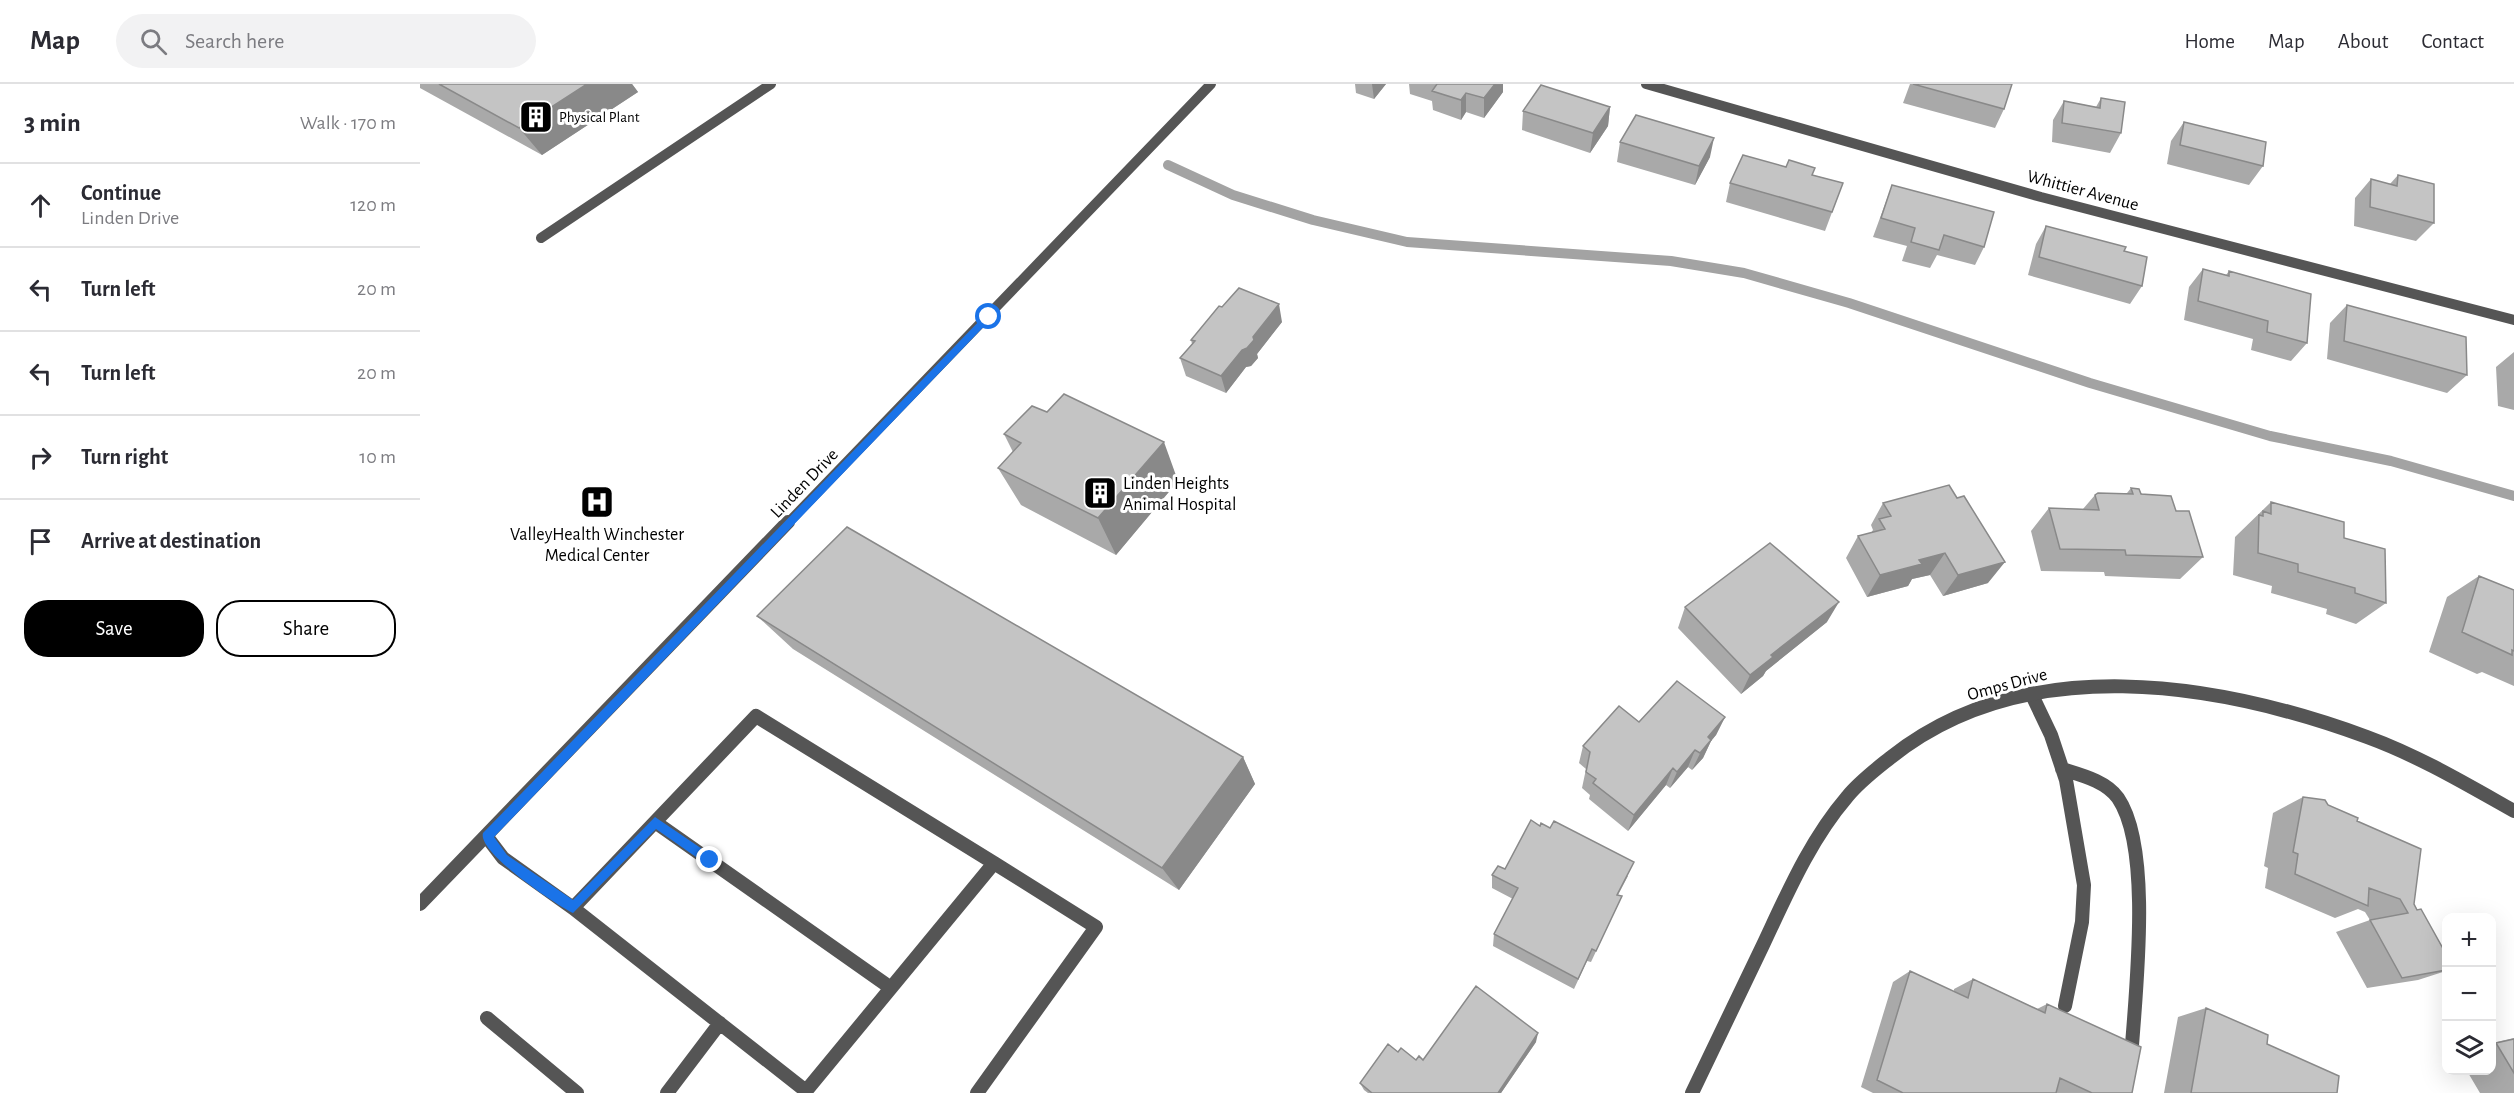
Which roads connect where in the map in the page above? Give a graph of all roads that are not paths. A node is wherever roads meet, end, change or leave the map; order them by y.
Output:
1 (771, 84) edge
2 (1211, 84) edge
3 (1646, 84) edge
4 (541, 238) dead end
5 (2514, 320) edge
6 (2031, 693) junction
7 (2062, 769) junction
8 (2514, 811) edge
9 (655, 822) junction
10 (487, 837) junction
11 (994, 863) junction
12 (420, 904) edge
13 (573, 908) junction
14 (891, 988) junction
15 (2065, 1006) dead end
16 (487, 1018) dead end
17 (720, 1023) junction
18 (2131, 1071) edge
19 (577, 1093) edge
20 (667, 1093) edge
21 (977, 1093) edge
22 (1692, 1093) edge

1 - 4 street
2 - 10 street, Linden Drive
3 - 5 street, Whittier Avenue
6 - 7 street
6 - 8 street, Omps Drive
6 - 22 street, Omps Drive
7 - 15 street
7 - 18 street
9 - 11 street
9 - 13 street
9 - 14 street
10 - 12 street, Linden Drive
10 - 13 street
11 - 14 street
11 - 21 street
13 - 17 street
14 - 17 street
16 - 19 street
17 - 20 street

